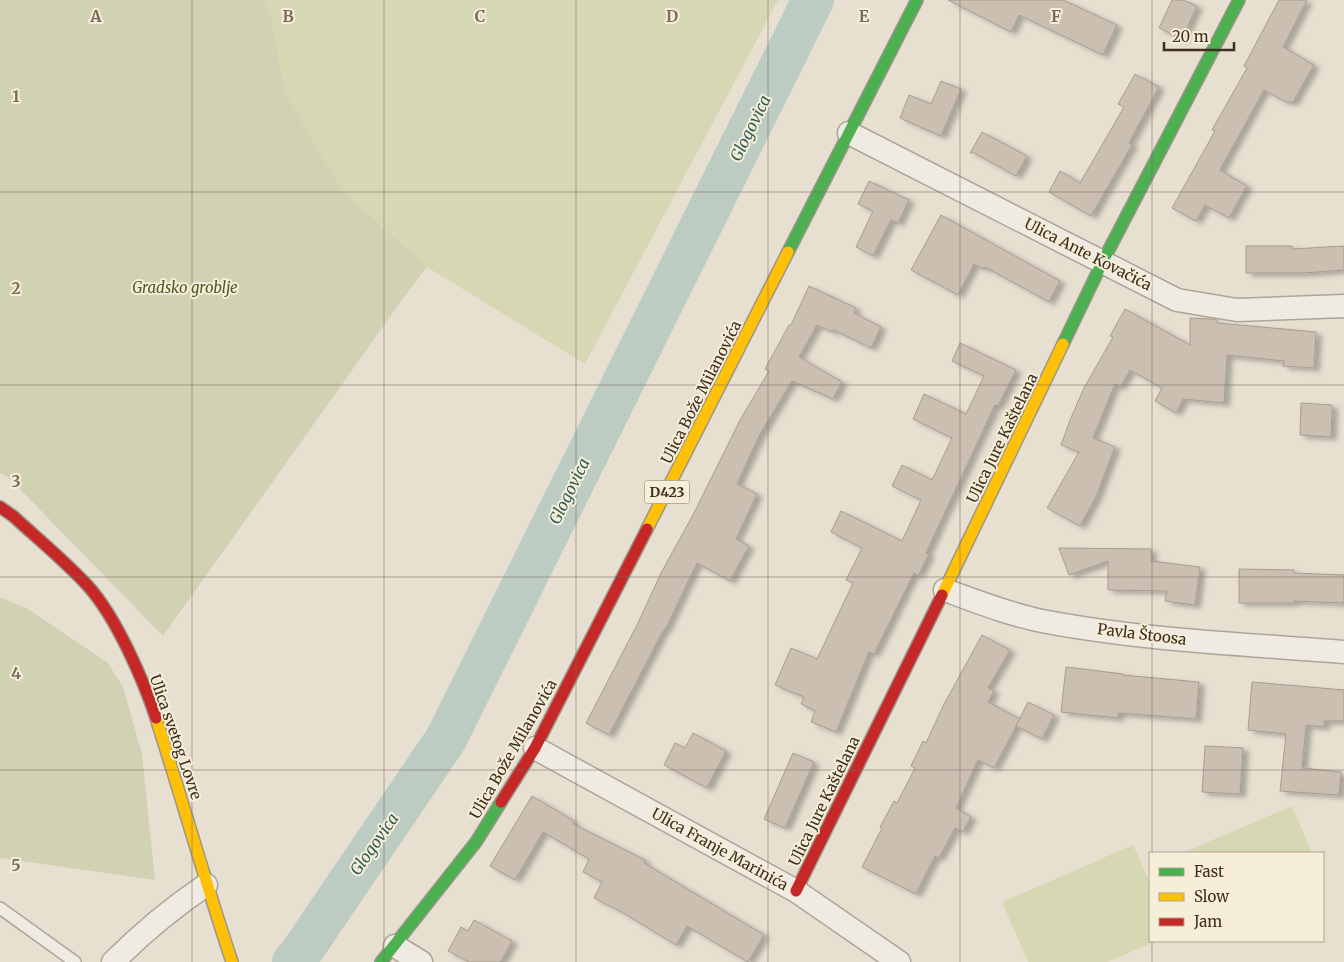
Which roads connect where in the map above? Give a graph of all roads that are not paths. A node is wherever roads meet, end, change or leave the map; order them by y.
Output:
1 (917, 0) edge
2 (1239, 0) edge
3 (849, 134) junction
4 (1103, 261) junction
5 (1344, 306) edge
6 (0, 507) edge
7 (945, 590) junction
8 (1344, 652) edge
9 (535, 748) junction
10 (206, 885) junction
11 (796, 891) junction
12 (0, 908) edge
13 (388, 954) edge
14 (75, 962) edge
15 (113, 962) edge
16 (232, 962) edge
17 (421, 962) edge
18 (899, 962) edge

1 - 3 street, Ulica Bože Milanovića / D423
2 - 4 street, Ulica Jure Kaštelana
3 - 4 street, Ulica Ante Kovačića
3 - 9 street, Ulica Bože Milanovića / D423
4 - 5 street, Ulica Ante Kovačića
4 - 7 street, Ulica Jure Kaštelana
6 - 10 street, Ulica svetog Lovre
7 - 8 street, Pavla Štoosa
7 - 11 street, Ulica Jure Kaštelana
9 - 11 street, Ulica Franje Marinića
9 - 13 street, Ulica Bože Milanovića / D423
10 - 15 street
10 - 16 street, Ulica svetog Lovre
11 - 18 street, Ulica Franje Marinića
12 - 14 lane
13 - 17 street

